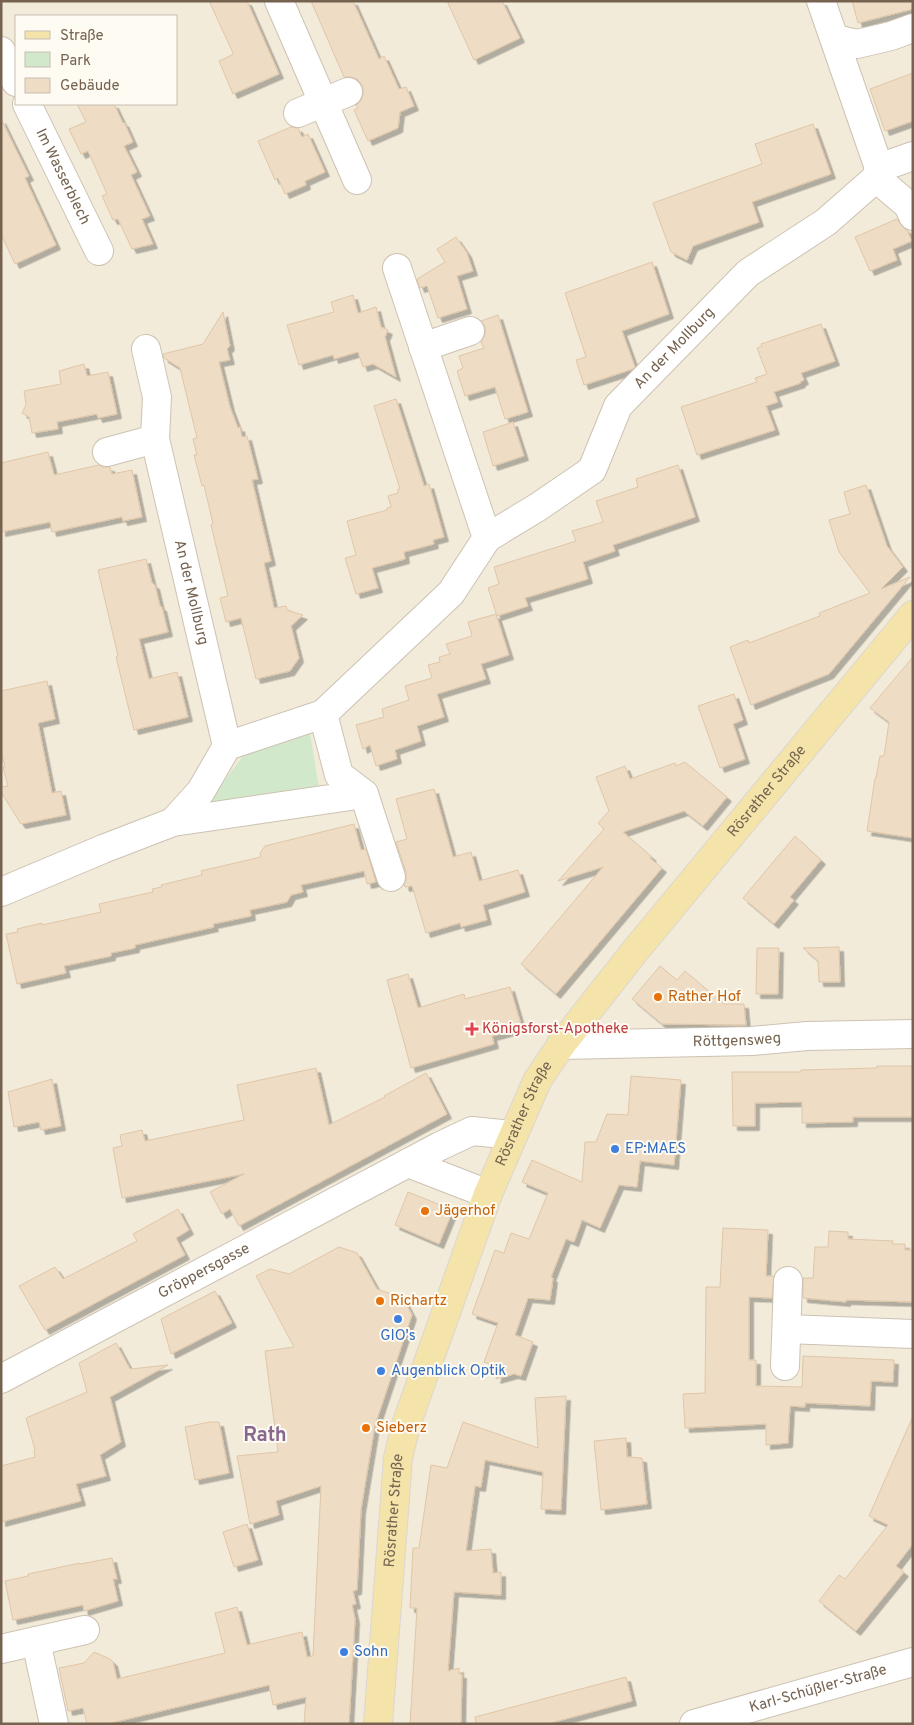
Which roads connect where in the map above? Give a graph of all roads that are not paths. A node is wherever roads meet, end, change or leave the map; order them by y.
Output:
1 (279, 1) edge
2 (821, 1) edge
3 (913, 28) edge
4 (835, 39) junction
5 (1, 51) edge
6 (15, 80) edge
7 (348, 92) dead end
8 (27, 105) edge
9 (311, 107) junction
10 (913, 156) edge
11 (878, 173) junction
12 (357, 180) dead end
13 (913, 216) edge
14 (98, 251) dead end
15 (397, 268) dead end
16 (470, 331) dead end
17 (423, 347) junction
18 (146, 349) dead end
19 (155, 440) junction
20 (107, 452) dead end
21 (487, 538) junction
22 (913, 615) edge
23 (323, 714) junction
24 (227, 746) junction
25 (364, 794) junction
26 (173, 822) junction
27 (391, 877) dead end
28 (1, 892) edge
29 (913, 1034) edge
30 (561, 1044) junction
31 (513, 1135) junction
32 (408, 1163) junction
33 (488, 1194) junction
34 (788, 1281) dead end
35 (787, 1329) junction
36 (913, 1334) edge
37 (785, 1366) dead end
38 (1, 1379) edge
39 (85, 1630) dead end
40 (36, 1641) junction
41 (1, 1649) edge
42 (913, 1662) edge
43 (54, 1724) edge
44 (378, 1724) edge
45 (694, 1724) edge

1 - 9 street
2 - 4 street
3 - 4 street
4 - 11 street
5 - 6 street
7 - 9 street
8 - 14 street, Im Wasserblech
9 - 12 street
10 - 11 street, An der Mollburg
11 - 13 street
11 - 21 street, An der Mollburg
15 - 17 street
16 - 17 street
17 - 21 street
18 - 19 street, An der Mollburg
19 - 20 street
19 - 24 street, An der Mollburg
21 - 23 street, An der Mollburg
22 - 30 main road, Rösrather Straße
23 - 24 street, An der Mollburg
23 - 25 street
24 - 26 street
25 - 26 street
25 - 27 street
26 - 28 street
29 - 30 street, Röttgensweg
30 - 31 main road, Rösrather Straße
31 - 32 street, Gröppersgasse
31 - 33 main road, Rösrather Straße
32 - 33 street
32 - 38 street, Gröppersgasse
33 - 44 main road, Rösrather Straße
34 - 35 street
35 - 36 street
35 - 37 street
39 - 40 street
40 - 41 street
40 - 43 street
42 - 45 street, Karl-Schüßler-Straße

